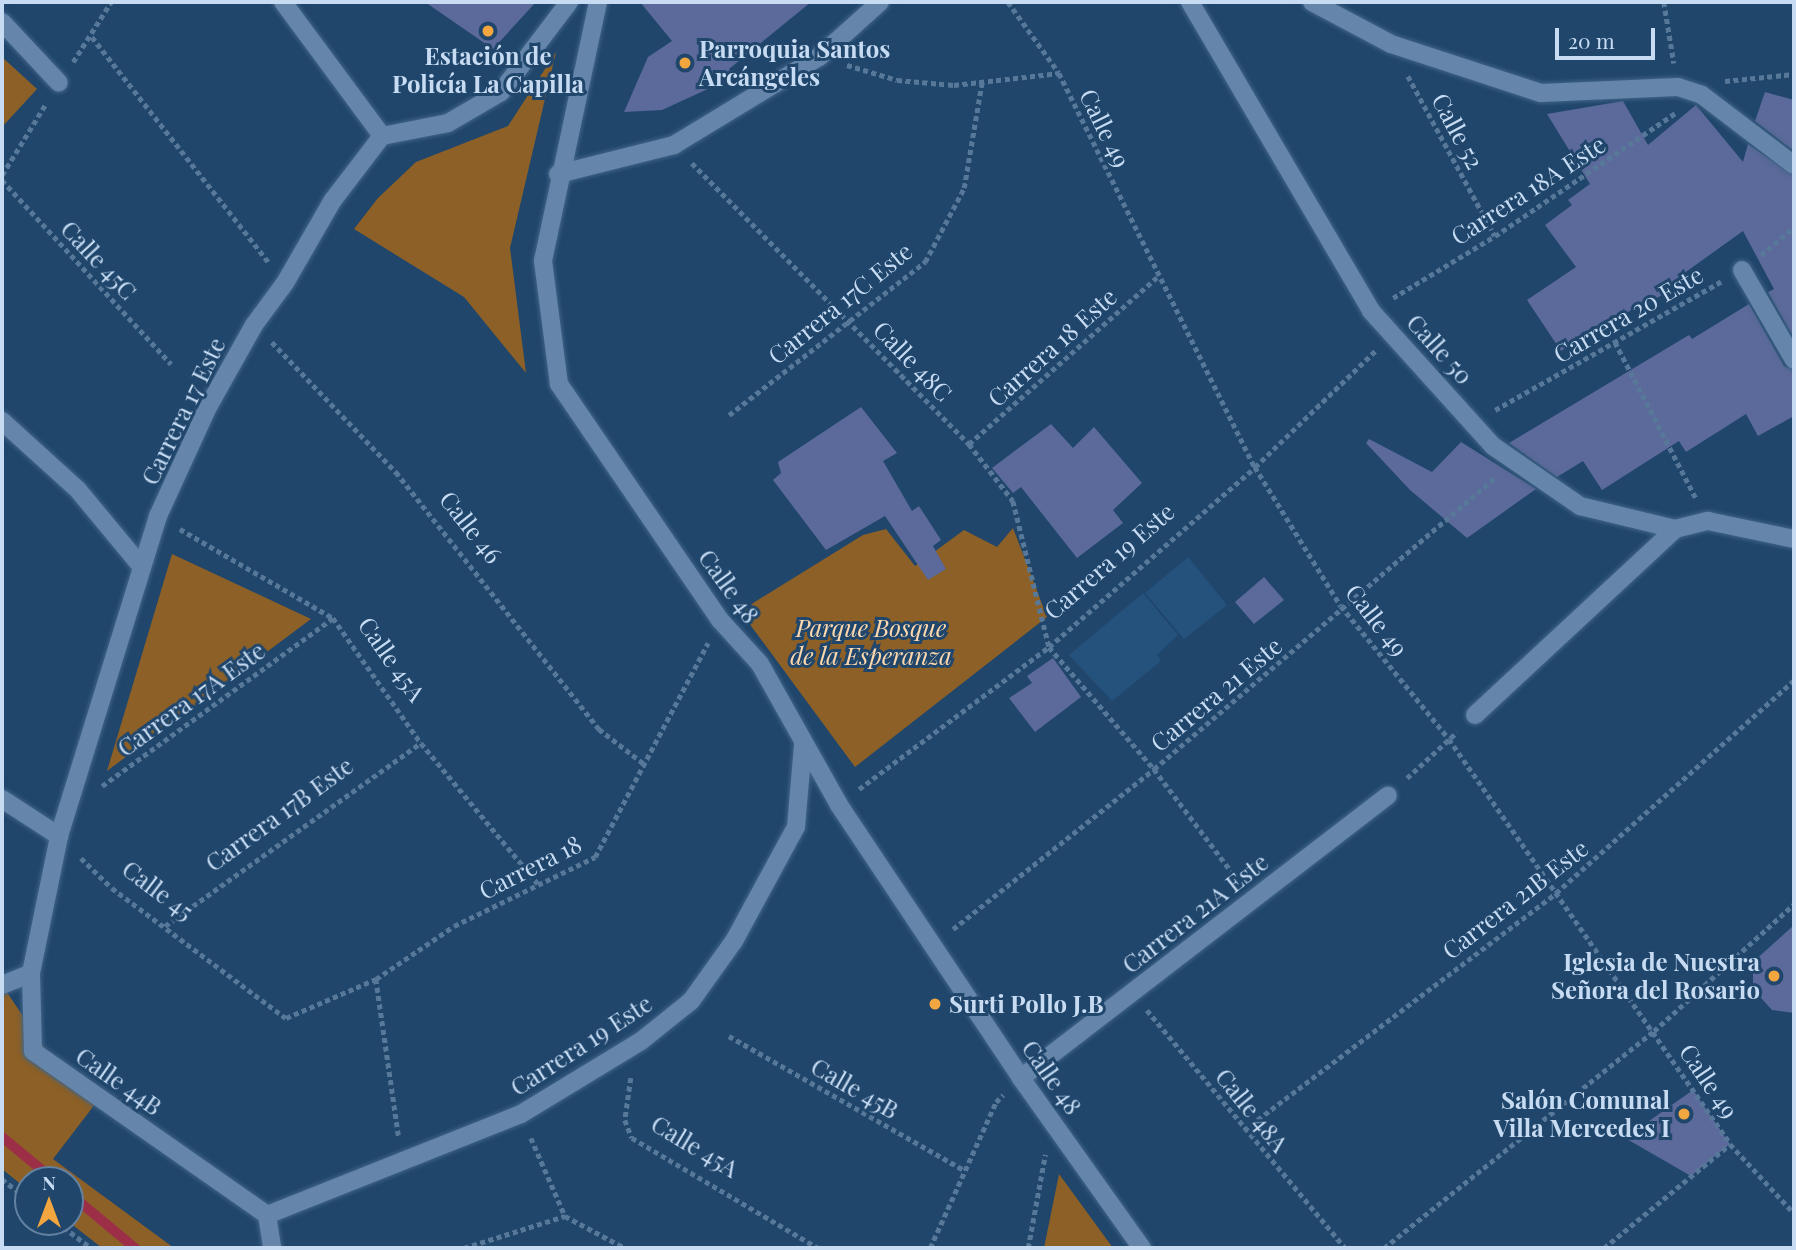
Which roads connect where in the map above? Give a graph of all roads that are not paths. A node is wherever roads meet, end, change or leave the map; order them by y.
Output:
1 (283, 2) edge
2 (569, 2) edge
3 (598, 2) edge
4 (880, 2) edge
5 (1189, 2) edge
6 (1312, 2) edge
7 (2, 22) edge
8 (59, 83) dead end
9 (382, 136) junction
10 (1794, 164) edge
11 (558, 174) junction
12 (1742, 270) road end
13 (1794, 360) edge
14 (2, 423) edge
15 (1675, 529) junction
16 (1794, 540) edge
17 (141, 566) junction
18 (1475, 715) dead end
19 (803, 745) junction
20 (1388, 795) road end
21 (2, 799) edge
22 (59, 836) junction
23 (31, 973) junction
24 (2, 985) edge
25 (1021, 1078) junction
26 (267, 1215) junction
27 (272, 1248) edge
28 (1142, 1248) edge

1 - 9 street
2 - 9 street
3 - 11 street, Calle 48
4 - 11 street
5 - 15 street, Calle 50
6 - 10 street
7 - 8 street
9 - 17 street, Carrera 17 Este
11 - 19 street, Calle 48
12 - 13 street
14 - 17 street
15 - 16 street, Calle 50
15 - 18 street
17 - 22 street, Carrera 17 Este
19 - 25 street, Calle 48
19 - 26 street, Carrera 19 Este
20 - 25 street, Carrera 21A Este
21 - 22 street
22 - 23 street, Carrera 17 Este
23 - 24 street
23 - 26 street, Calle 44B
25 - 28 street, Calle 48
26 - 27 street

